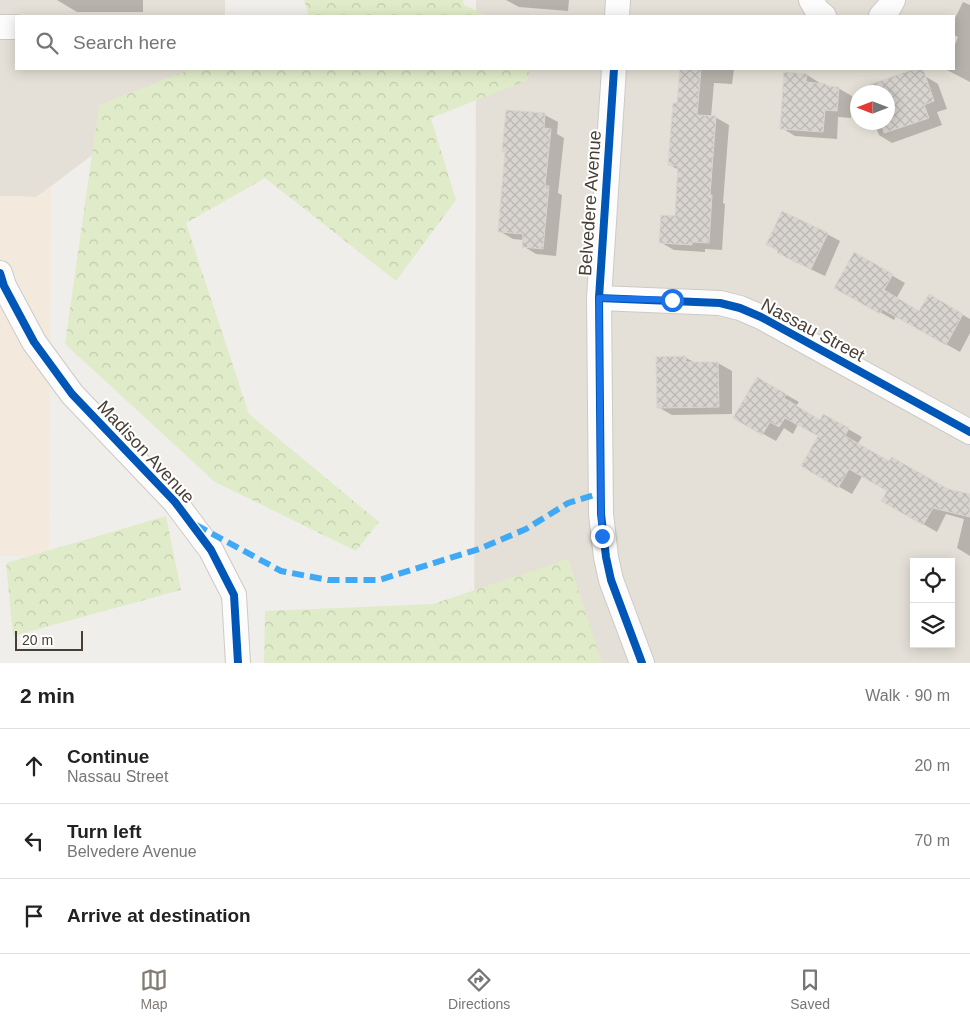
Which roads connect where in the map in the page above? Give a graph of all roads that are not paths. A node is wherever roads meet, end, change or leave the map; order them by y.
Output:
1 (618, 0) edge
2 (811, 0) edge
3 (893, 0) edge
4 (617, 15) edge
5 (823, 15) edge
6 (882, 15) edge
7 (0, 27) edge
8 (15, 27) edge
9 (614, 70) edge
10 (0, 273) edge
11 (599, 298) junction
12 (970, 432) edge
13 (238, 663) edge
14 (642, 663) edge

1 - 4 street
2 - 5 street
3 - 6 street
7 - 8 street
9 - 11 street, Belvedere Avenue
10 - 13 street, Madison Avenue
11 - 12 street, Nassau Street
11 - 14 street, Belvedere Avenue

